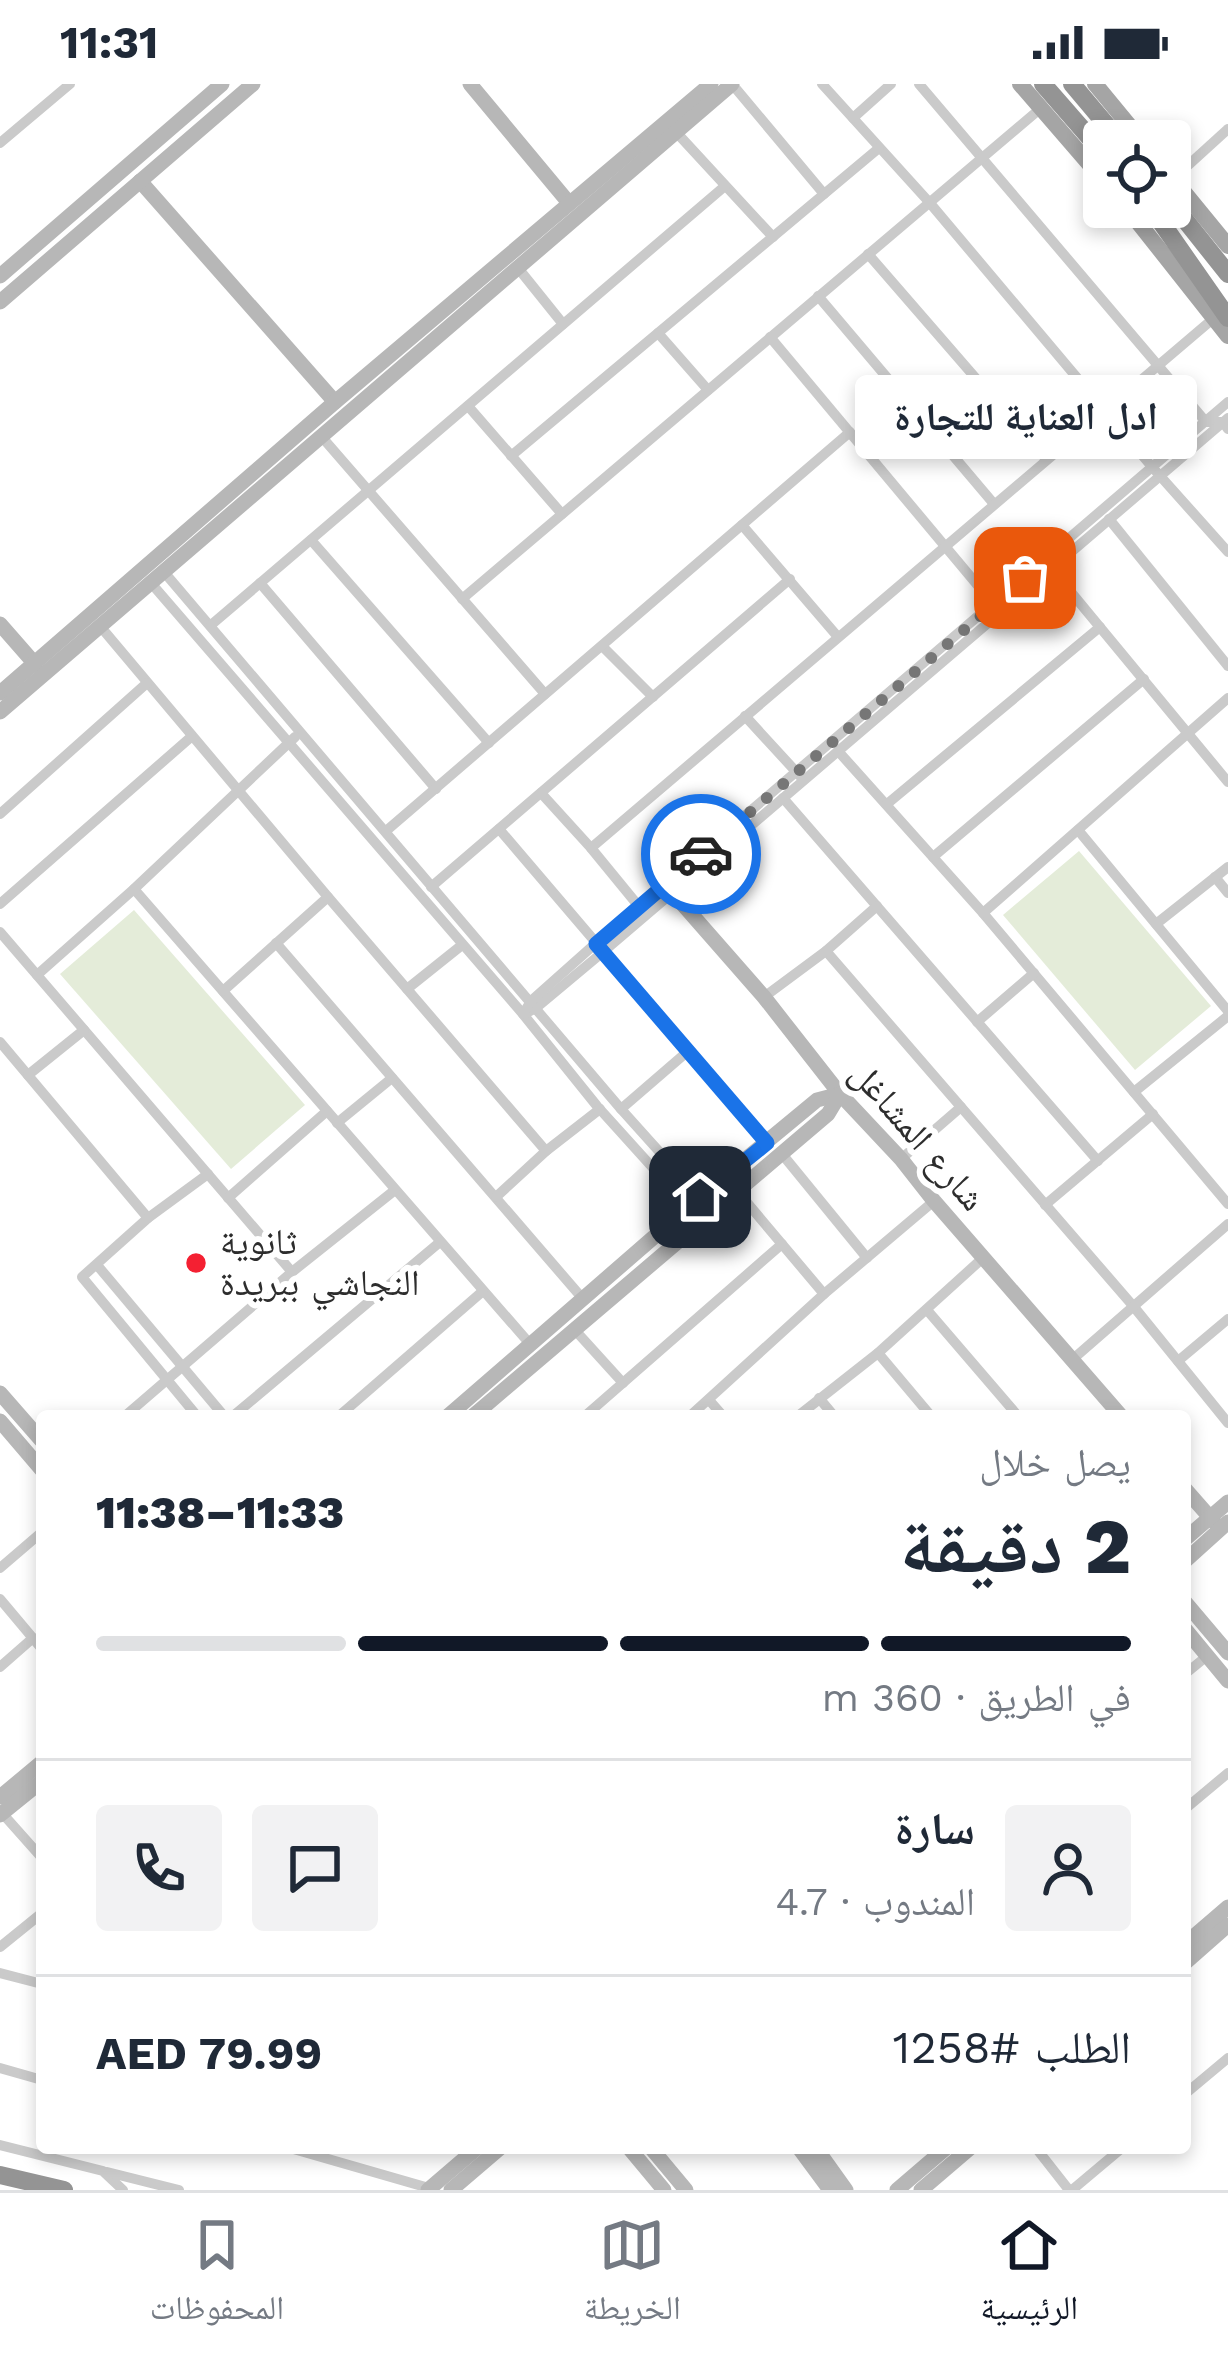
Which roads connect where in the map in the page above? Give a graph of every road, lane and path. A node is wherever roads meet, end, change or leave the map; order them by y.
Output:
1 (253, 84) edge
2 (470, 84) edge
3 (711, 84) edge
4 (732, 84) edge
5 (822, 84) edge
6 (891, 84) edge
7 (920, 84) edge
8 (1020, 84) edge
9 (1043, 84) edge
10 (1072, 84) edge
11 (1095, 84) edge
12 (67, 85) edge
13 (210, 89) edge
14 (1041, 108) junction
15 (217, 114) junction
16 (853, 118) junction
17 (1102, 120) edge
18 (1125, 120) edge
19 (1228, 129) edge
20 (1083, 130) edge
21 (676, 132) junction
22 (0, 143) edge
23 (879, 148) junction
24 (981, 157) junction
25 (1083, 157) edge
26 (1191, 160) edge
27 (140, 181) junction
28 (725, 185) junction
29 (824, 194) junction
30 (1191, 201) edge
31 (929, 202) junction
32 (569, 203) junction
33 (1145, 228) edge
34 (1171, 228) edge
35 (1181, 228) edge
36 (773, 237) junction
37 (1228, 246) edge
38 (868, 254) junction
39 (518, 268) junction
40 (1228, 274) edge
41 (0, 275) edge
42 (818, 296) junction
43 (0, 302) edge
44 (1223, 314) edge
45 (563, 324) junction
46 (658, 333) junction
47 (1228, 336) edge
48 (770, 337) junction
49 (1157, 364) junction
50 (707, 390) junction
51 (335, 402) junction
52 (1228, 402) edge
53 (467, 406) junction
54 (1104, 410) junction
55 (1206, 422) junction
56 (1226, 423) edge
57 (850, 432) junction
58 (321, 436) junction
59 (512, 456) junction
60 (1046, 459) junction
61 (1157, 472) junction
62 (368, 491) junction
63 (994, 504) junction
64 (562, 514) junction
65 (1108, 519) junction
66 (742, 526) junction
67 (311, 540) junction
68 (945, 546) junction
69 (1228, 552) edge
70 (146, 566) junction
71 (1052, 568) junction
72 (157, 577) junction
73 (790, 579) junction
74 (260, 583) junction
75 (462, 598) junction
76 (996, 609) junction
77 (0, 623) edge
78 (211, 625) junction
79 (100, 626) junction
80 (1100, 627) junction
81 (838, 637) junction
82 (602, 646) junction
83 (35, 664) junction
84 (1228, 666) edge
85 (1144, 679) junction
86 (146, 682) junction
87 (0, 694) edge
88 (545, 694) junction
89 (653, 697) junction
90 (1228, 698) edge
91 (0, 712) edge
92 (745, 716) junction
93 (300, 730) junction
94 (1189, 733) junction
95 (191, 737) junction
96 (489, 742) junction
97 (290, 743) junction
98 (838, 751) junction
99 (801, 776) junction
100 (1228, 782) edge
101 (436, 789) junction
102 (237, 790) junction
103 (541, 793) junction
104 (783, 798) junction
105 (886, 804) junction
106 (0, 814) edge
107 (499, 829) junction
108 (1078, 830) junction
109 (386, 831) junction
110 (591, 848) junction
111 (933, 856) junction
112 (1228, 867) edge
113 (1215, 877) junction
114 (431, 887) junction
115 (134, 889) junction
116 (673, 892) junction
117 (1228, 893) edge
118 (328, 897) junction
119 (0, 904) edge
120 (877, 906) junction
121 (643, 911) junction
122 (983, 913) junction
123 (1156, 924) junction
124 (0, 932) edge
125 (277, 944) junction
126 (462, 945) junction
127 (599, 948) junction
128 (826, 951) junction
129 (1034, 973) junction
130 (37, 975) junction
131 (407, 989) junction
132 (223, 992) junction
133 (764, 998) junction
134 (534, 1005) junction
135 (523, 1014) junction
136 (1228, 1014) edge
137 (977, 1022) junction
138 (84, 1030) junction
139 (0, 1042) edge
140 (687, 1052) junction
141 (28, 1075) junction
142 (392, 1078) junction
143 (1134, 1092) junction
144 (840, 1094) junction
145 (961, 1107) junction
146 (621, 1108) junction
147 (600, 1109) junction
148 (327, 1111) junction
149 (1153, 1114) junction
150 (337, 1123) junction
151 (774, 1148) junction
152 (546, 1151) junction
153 (902, 1159) junction
154 (1098, 1161) junction
155 (208, 1174) junction
156 (395, 1190) junction
157 (738, 1192) junction
158 (228, 1198) junction
159 (496, 1198) junction
160 (934, 1201) junction
161 (695, 1203) junction
162 (1228, 1204) edge
163 (1046, 1205) junction
164 (148, 1218) junction
165 (707, 1218) junction
166 (1228, 1224) edge
167 (440, 1242) junction
168 (782, 1244) junction
169 (984, 1257) junction
170 (867, 1258) junction
171 (97, 1265) junction
172 (292, 1272) junction
173 (482, 1291) junction
174 (824, 1294) junction
175 (583, 1299) junction
176 (1134, 1307) junction
177 (927, 1310) junction
178 (1228, 1319) edge
179 (574, 1329) junction
180 (530, 1344) junction
181 (878, 1353) junction
182 (1073, 1359) junction
183 (1178, 1361) junction
184 (184, 1366) junction
185 (167, 1380) junction
186 (623, 1383) junction
187 (0, 1393) edge
188 (819, 1398) junction
189 (709, 1400) junction
190 (132, 1410) edge
191 (192, 1410) edge
192 (224, 1410) edge
193 (236, 1410) edge
194 (346, 1410) edge
195 (455, 1410) edge
196 (480, 1410) edge
197 (592, 1410) edge
198 (697, 1410) edge
199 (718, 1410) edge
200 (805, 1410) edge
201 (829, 1410) edge
202 (927, 1410) edge
203 (1013, 1410) edge
204 (1116, 1410) edge
205 (1226, 1416) edge
206 (0, 1420) edge
207 (36, 1435) edge
208 (36, 1463) edge
209 (1191, 1495) edge
210 (1228, 1502) edge
211 (1219, 1522) edge
212 (1191, 1536) edge
213 (36, 1537) edge
214 (1191, 1554) edge
215 (0, 1568) edge
216 (0, 1599) edge
217 (1191, 1609) edge
218 (1191, 1636) edge
219 (33, 1638) junction
220 (36, 1642) edge
221 (1228, 1653) edge
222 (1207, 1656) junction
223 (0, 1667) edge
224 (1191, 1669) edge
225 (1228, 1681) edge
226 (36, 1769) edge
227 (1228, 1773) edge
228 (36, 1785) edge
229 (1191, 1804) edge
230 (1, 1808) edge
231 (36, 1851) edge
232 (1228, 1907) edge
233 (36, 1918) edge
234 (1228, 1925) edge
235 (1191, 1939) edge
236 (0, 1947) edge
237 (1191, 1958) edge
238 (0, 1973) edge
239 (36, 1982) edge
240 (1228, 2058) edge
241 (0, 2068) edge
242 (36, 2078) edge
243 (1191, 2089) edge
244 (0, 2145) edge
245 (329, 2154) edge
246 (469, 2154) edge
247 (493, 2154) edge
248 (634, 2154) edge
249 (655, 2154) edge
250 (803, 2154) edge
251 (820, 2154) edge
252 (933, 2154) edge
253 (963, 2154) edge
254 (1041, 2154) edge
255 (1115, 2154) edge
256 (104, 2171) junction
257 (0, 2175) edge
258 (428, 2189) edge
259 (64, 2190) edge
260 (123, 2190) edge
261 (179, 2190) edge
262 (451, 2190) edge
263 (664, 2190) edge
264 (686, 2190) edge
265 (830, 2190) edge
266 (847, 2190) edge
267 (897, 2190) edge
268 (922, 2190) edge
269 (1071, 2190) edge

1 - 15 street
2 - 32 street
3 - 32 street
4 - 21 street
4 - 29 street
5 - 16 street
6 - 16 street
7 - 24 street
8 - 14 main road
9 - 20 highway
10 - 17 highway
11 - 18 main road
12 - 22 street
13 - 15 street
13 - 41 street
14 - 24 street
14 - 25 main road
15 - 27 street
16 - 23 street
19 - 26 street
21 - 28 street
21 - 39 street
23 - 29 street
23 - 31 street
24 - 31 street
24 - 49 street
27 - 43 street
27 - 51 street
28 - 36 street
28 - 45 street
29 - 36 street
30 - 37 main road
31 - 38 street
31 - 54 street
32 - 51 street
33 - 44 main road
34 - 44 highway
35 - 40 highway
36 - 46 street
38 - 42 street
38 - 60 street
39 - 45 street
39 - 58 street
42 - 48 street
42 - 63 street
44 - 47 main road
44 - 49 street
45 - 53 street
46 - 50 street
46 - 59 street
48 - 50 street
48 - 57 street
49 - 54 street
49 - 55 street
50 - 64 street
51 - 70 street
52 - 55 street
53 - 59 street
53 - 62 street
54 - 60 street
54 - 61 street
55 - 56 street
55 - 61 street
56 - 61 street
57 - 66 street
57 - 68 street
58 - 62 street
58 - 72 street
59 - 64 street
60 - 63 street
61 - 65 street
61 - 69 street
61 - 76 street
62 - 67 street
62 - 75 street
63 - 68 street
64 - 75 street
65 - 71 street
65 - 84 street
66 - 73 street
66 - 82 street
67 - 74 street
67 - 96 street
68 - 76 street
68 - 81 street
70 - 72 street
70 - 83 street
71 - 76 street
71 - 80 street
72 - 78 street
72 - 79 street
72 - 97 street
73 - 81 street
73 - 89 street
74 - 78 street
74 - 101 street
75 - 88 street
76 - 98 street
76 - 99 street
77 - 83 street
78 - 93 street
79 - 86 street
79 - 91 street
80 - 85 street
80 - 105 street
81 - 92 street
82 - 88 street
82 - 89 street
83 - 87 street
85 - 94 street
85 - 111 street
86 - 95 street
86 - 106 street
88 - 96 street
89 - 103 street
90 - 94 street
92 - 99 street
92 - 110 street
93 - 97 street
93 - 109 street
94 - 100 street
94 - 108 street
95 - 102 street
95 - 119 street
96 - 101 street
97 - 102 street
97 - 126 street
98 - 99 street
98 - 105 street
99 - 104 street
99 - 121 street
101 - 109 street
102 - 115 street
102 - 118 street
103 - 107 street
103 - 110 street
104 - 116 street
104 - 120 street
105 - 111 street
107 - 114 street
107 - 127 street
108 - 122 street
108 - 123 street
109 - 114 street
110 - 121 street
111 - 122 street
112 - 113 street
113 - 117 street
113 - 123 street
114 - 134 street
115 - 130 street
115 - 132 street
116 - 121 street
116 - 133 street, شارع المشاغل
118 - 125 street
118 - 131 street
120 - 128 street
120 - 137 street
121 - 127 street
122 - 129 street
123 - 136 street
124 - 130 street
125 - 132 street
125 - 142 street
126 - 131 street
126 - 135 street
127 - 134 street
127 - 140 street
128 - 133 street
128 - 145 street
129 - 137 street
129 - 143 street
130 - 138 street
131 - 152 street
132 - 148 street
133 - 144 street, شارع المشاغل
134 - 135 street
134 - 146 street
135 - 147 street
136 - 143 street
137 - 154 street
138 - 141 street
138 - 155 street
139 - 141 street
140 - 146 street
140 - 151 street
141 - 164 street
142 - 150 street
142 - 159 street
143 - 149 street
144 - 151 street
144 - 153 street, شارع المشاغل
145 - 153 street
145 - 163 street
146 - 161 street
147 - 152 street
147 - 161 street
148 - 150 street
148 - 158 street
149 - 154 street
149 - 162 street
150 - 156 street
151 - 157 street
151 - 161 street
151 - 170 street
152 - 159 street
153 - 160 street, شارع المشاغل
154 - 163 street
155 - 158 street
155 - 164 street
156 - 167 street
156 - 172 street
157 - 165 street
157 - 168 street
158 - 172 street
159 - 175 street
160 - 169 street, شارع المشاغل
160 - 170 street
161 - 165 street
161 - 175 street
163 - 176 street
164 - 171 street
165 - 179 street
166 - 176 street
167 - 173 street
167 - 193 street
168 - 174 street
168 - 186 street
169 - 177 street
169 - 182 street, شارع المشاغل
170 - 174 street
171 - 184 street
171 - 185 street
172 - 184 street
173 - 180 street
173 - 194 street
174 - 189 street
175 - 180 street
176 - 182 street
176 - 183 street
177 - 181 street
177 - 203 street
178 - 183 street
179 - 186 street
179 - 196 street
180 - 195 street
181 - 188 street
181 - 202 street
182 - 204 street, شارع المشاغل
183 - 205 street
184 - 185 street
184 - 192 street
185 - 190 street
185 - 191 street
186 - 197 street
187 - 207 street
188 - 200 street
188 - 201 street
189 - 198 street
189 - 199 street
206 - 208 street
209 - 211 street
210 - 211 street
211 - 212 street
211 - 214 street
213 - 215 street
216 - 219 street
217 - 221 street
218 - 222 street
219 - 220 street
219 - 223 street
222 - 224 street
222 - 225 street
226 - 230 street
227 - 229 street
228 - 230 street
230 - 231 street
232 - 235 street
233 - 236 street
234 - 237 street
238 - 239 street
240 - 243 street
241 - 242 street
244 - 256 street
245 - 258 street
246 - 258 street
247 - 262 street
248 - 263 street
249 - 264 street
250 - 265 street
251 - 266 street
252 - 267 street
253 - 268 street
254 - 269 street
255 - 269 street
256 - 260 street
256 - 261 street
257 - 259 highway

